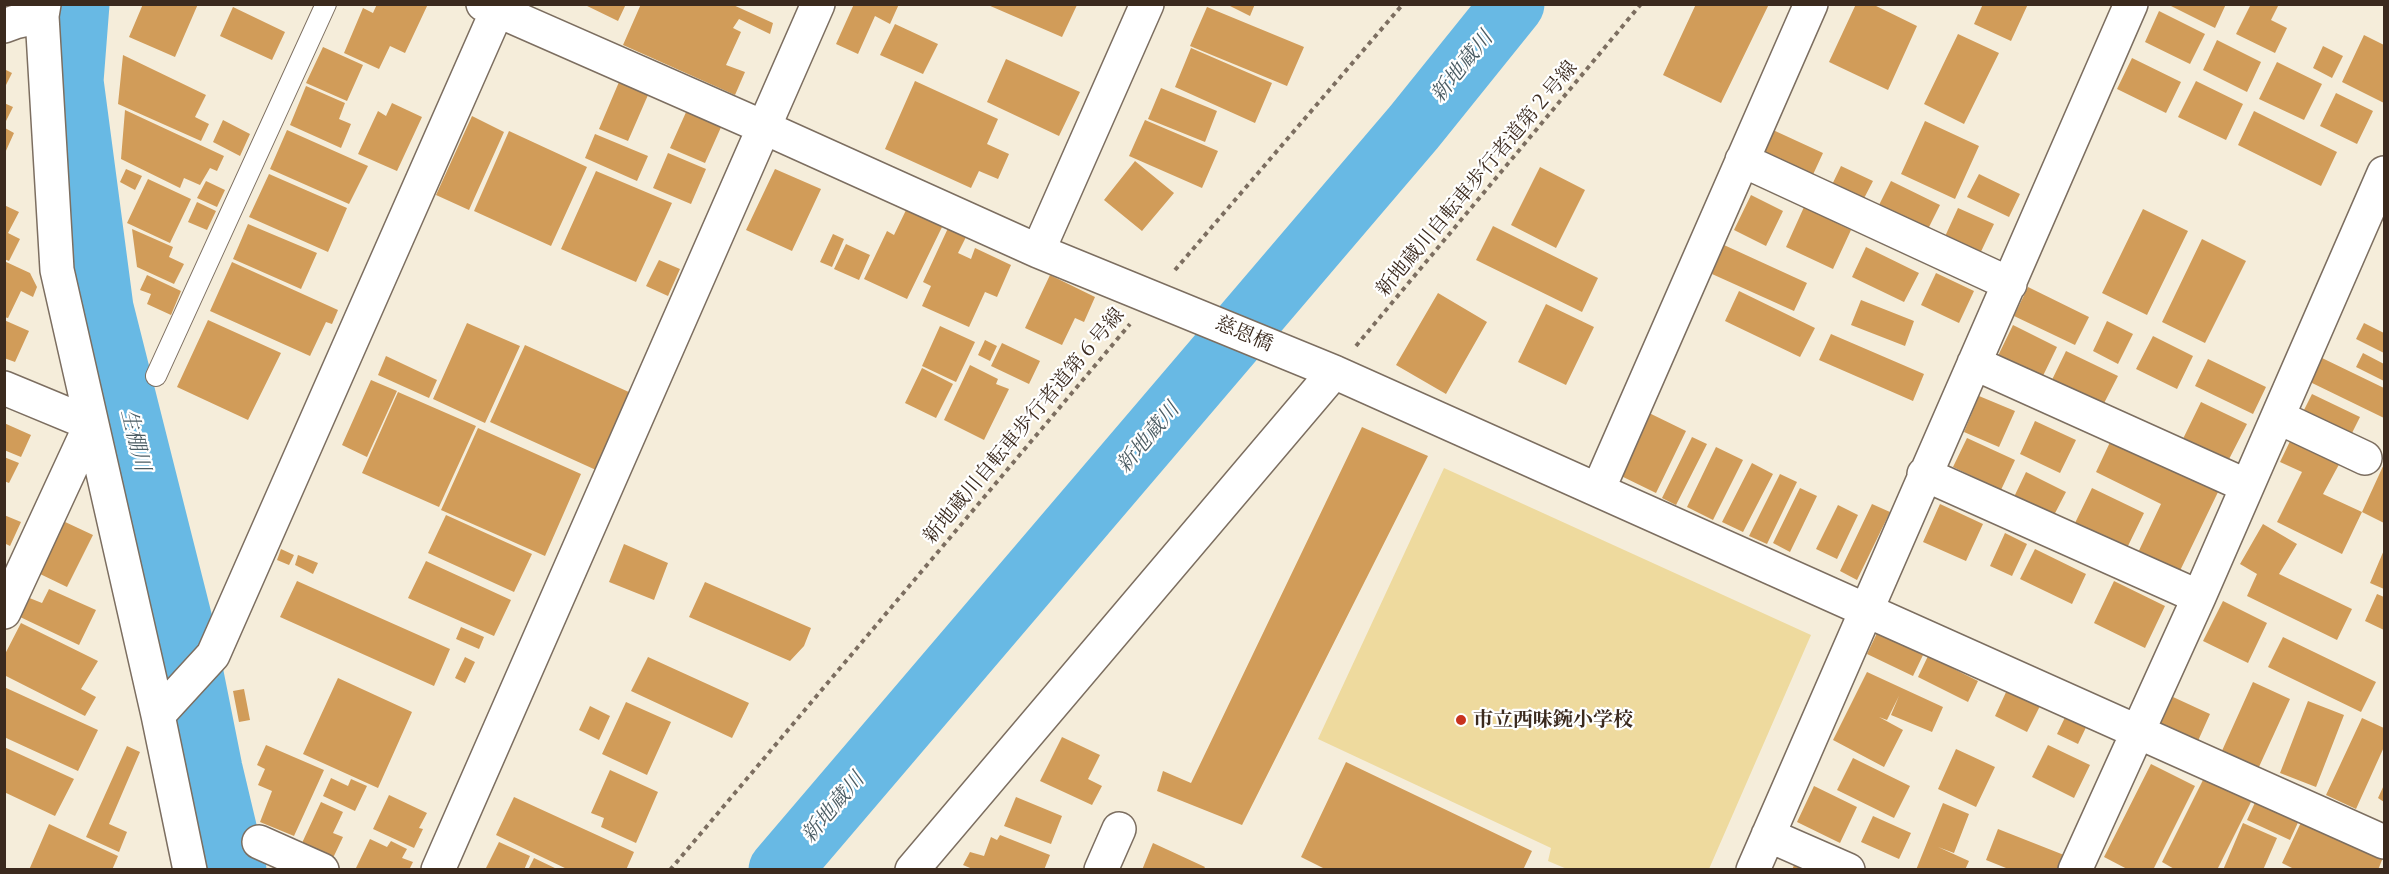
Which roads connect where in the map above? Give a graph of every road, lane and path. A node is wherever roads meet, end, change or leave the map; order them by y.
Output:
1 (326, 4) edge
2 (818, 4) edge
3 (1147, 4) edge
4 (1403, 4) edge
5 (1641, 4) edge
6 (1811, 4) edge
7 (2131, 4) edge
8 (494, 7) edge
9 (43, 10) edge
10 (4, 26) edge
11 (763, 127) junction
12 (1742, 160) junction
13 (2385, 173) edge
14 (1038, 251) junction
15 (2010, 284) junction
16 (1153, 297) junction
17 (1974, 363) junction
18 (1334, 372) junction
19 (156, 376) dead end
20 (4, 388) edge
21 (2278, 417) junction
22 (92, 424) junction
23 (2365, 458) dead end
24 (1924, 474) junction
25 (2247, 486) junction
26 (1598, 490) junction
27 (2199, 597) junction
28 (1866, 611) junction
29 (4, 612) edge
30 (166, 707) junction
31 (2138, 730) junction
32 (1119, 829) dead end
33 (1768, 835) junction
34 (2385, 842) edge
35 (259, 843) dead end
36 (190, 870) edge
37 (322, 870) edge
38 (438, 870) edge
39 (670, 870) edge
40 (912, 870) edge
41 (1101, 870) edge
42 (1753, 870) edge
43 (1848, 870) edge
44 (2074, 870) edge

1 - 19 lane
2 - 11 street
3 - 14 street
4 - 16 path, 新地蔵川自転車歩行者道第６号線
5 - 18 path, 新地蔵川自転車歩行者道第２号線
6 - 12 street
7 - 15 street
8 - 11 street, 慈恩橋
8 - 30 street
9 - 10 street
9 - 22 street
11 - 14 street, 慈恩橋
11 - 38 street
12 - 15 street
12 - 26 street
13 - 21 street
14 - 16 street, 慈恩橋
15 - 17 street
16 - 18 street, 慈恩橋
16 - 39 path, 新地蔵川自転車歩行者道第６号線
17 - 24 street
17 - 25 street
18 - 26 street, 慈恩橋
18 - 40 street
20 - 22 street
21 - 23 street
21 - 25 street
22 - 29 street
22 - 30 street
24 - 27 street
24 - 28 street
25 - 27 street
26 - 28 street, 慈恩橋
27 - 31 street
28 - 31 street, 慈恩橋
28 - 33 street
30 - 36 street
31 - 34 street, 慈恩橋
31 - 44 street
32 - 41 street
33 - 42 street
33 - 43 street
35 - 37 street

